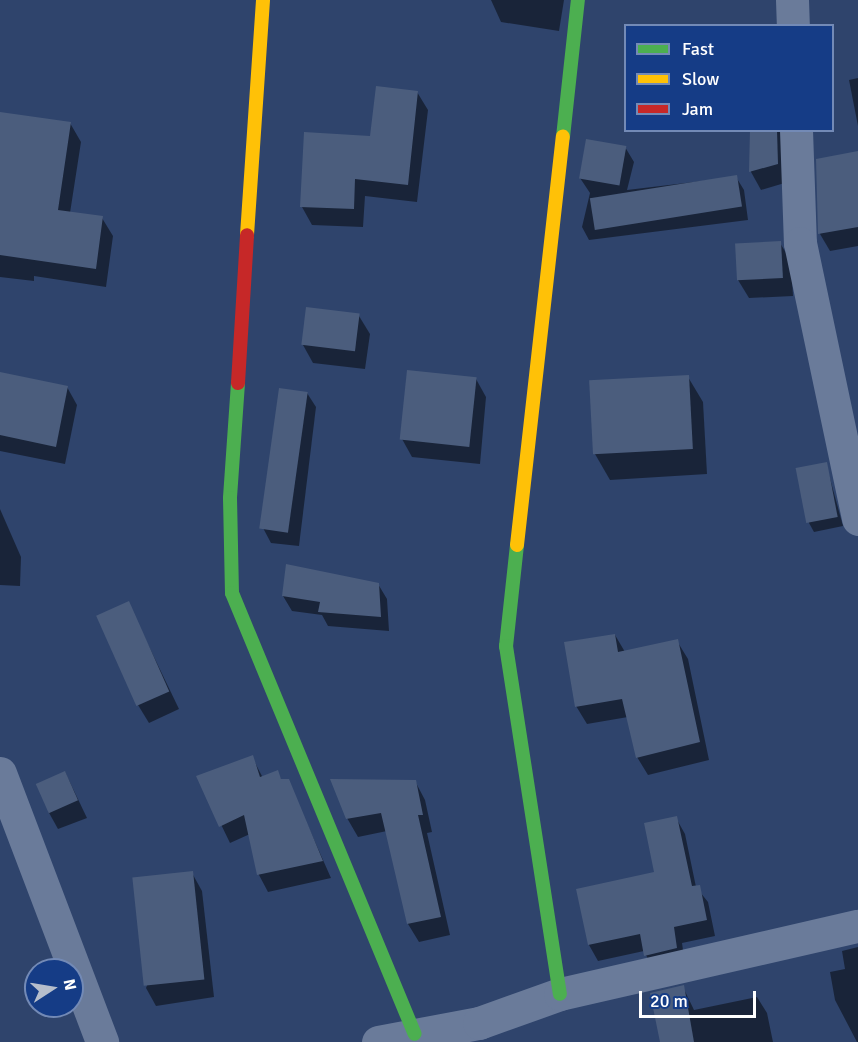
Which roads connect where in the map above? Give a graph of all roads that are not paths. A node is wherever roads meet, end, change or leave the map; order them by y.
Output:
1 (263, 0) edge
2 (578, 0) edge
3 (792, 0) edge
4 (793, 24) edge
5 (796, 132) edge
6 (858, 519) edge
7 (0, 773) edge
8 (858, 926) edge
9 (560, 994) junction
10 (478, 1033) edge
11 (415, 1034) junction
12 (102, 1042) edge
13 (378, 1042) edge

1 - 11 street
2 - 9 street
3 - 4 street
5 - 6 street
7 - 12 street
8 - 9 street
9 - 10 street
10 - 11 street
11 - 13 street

